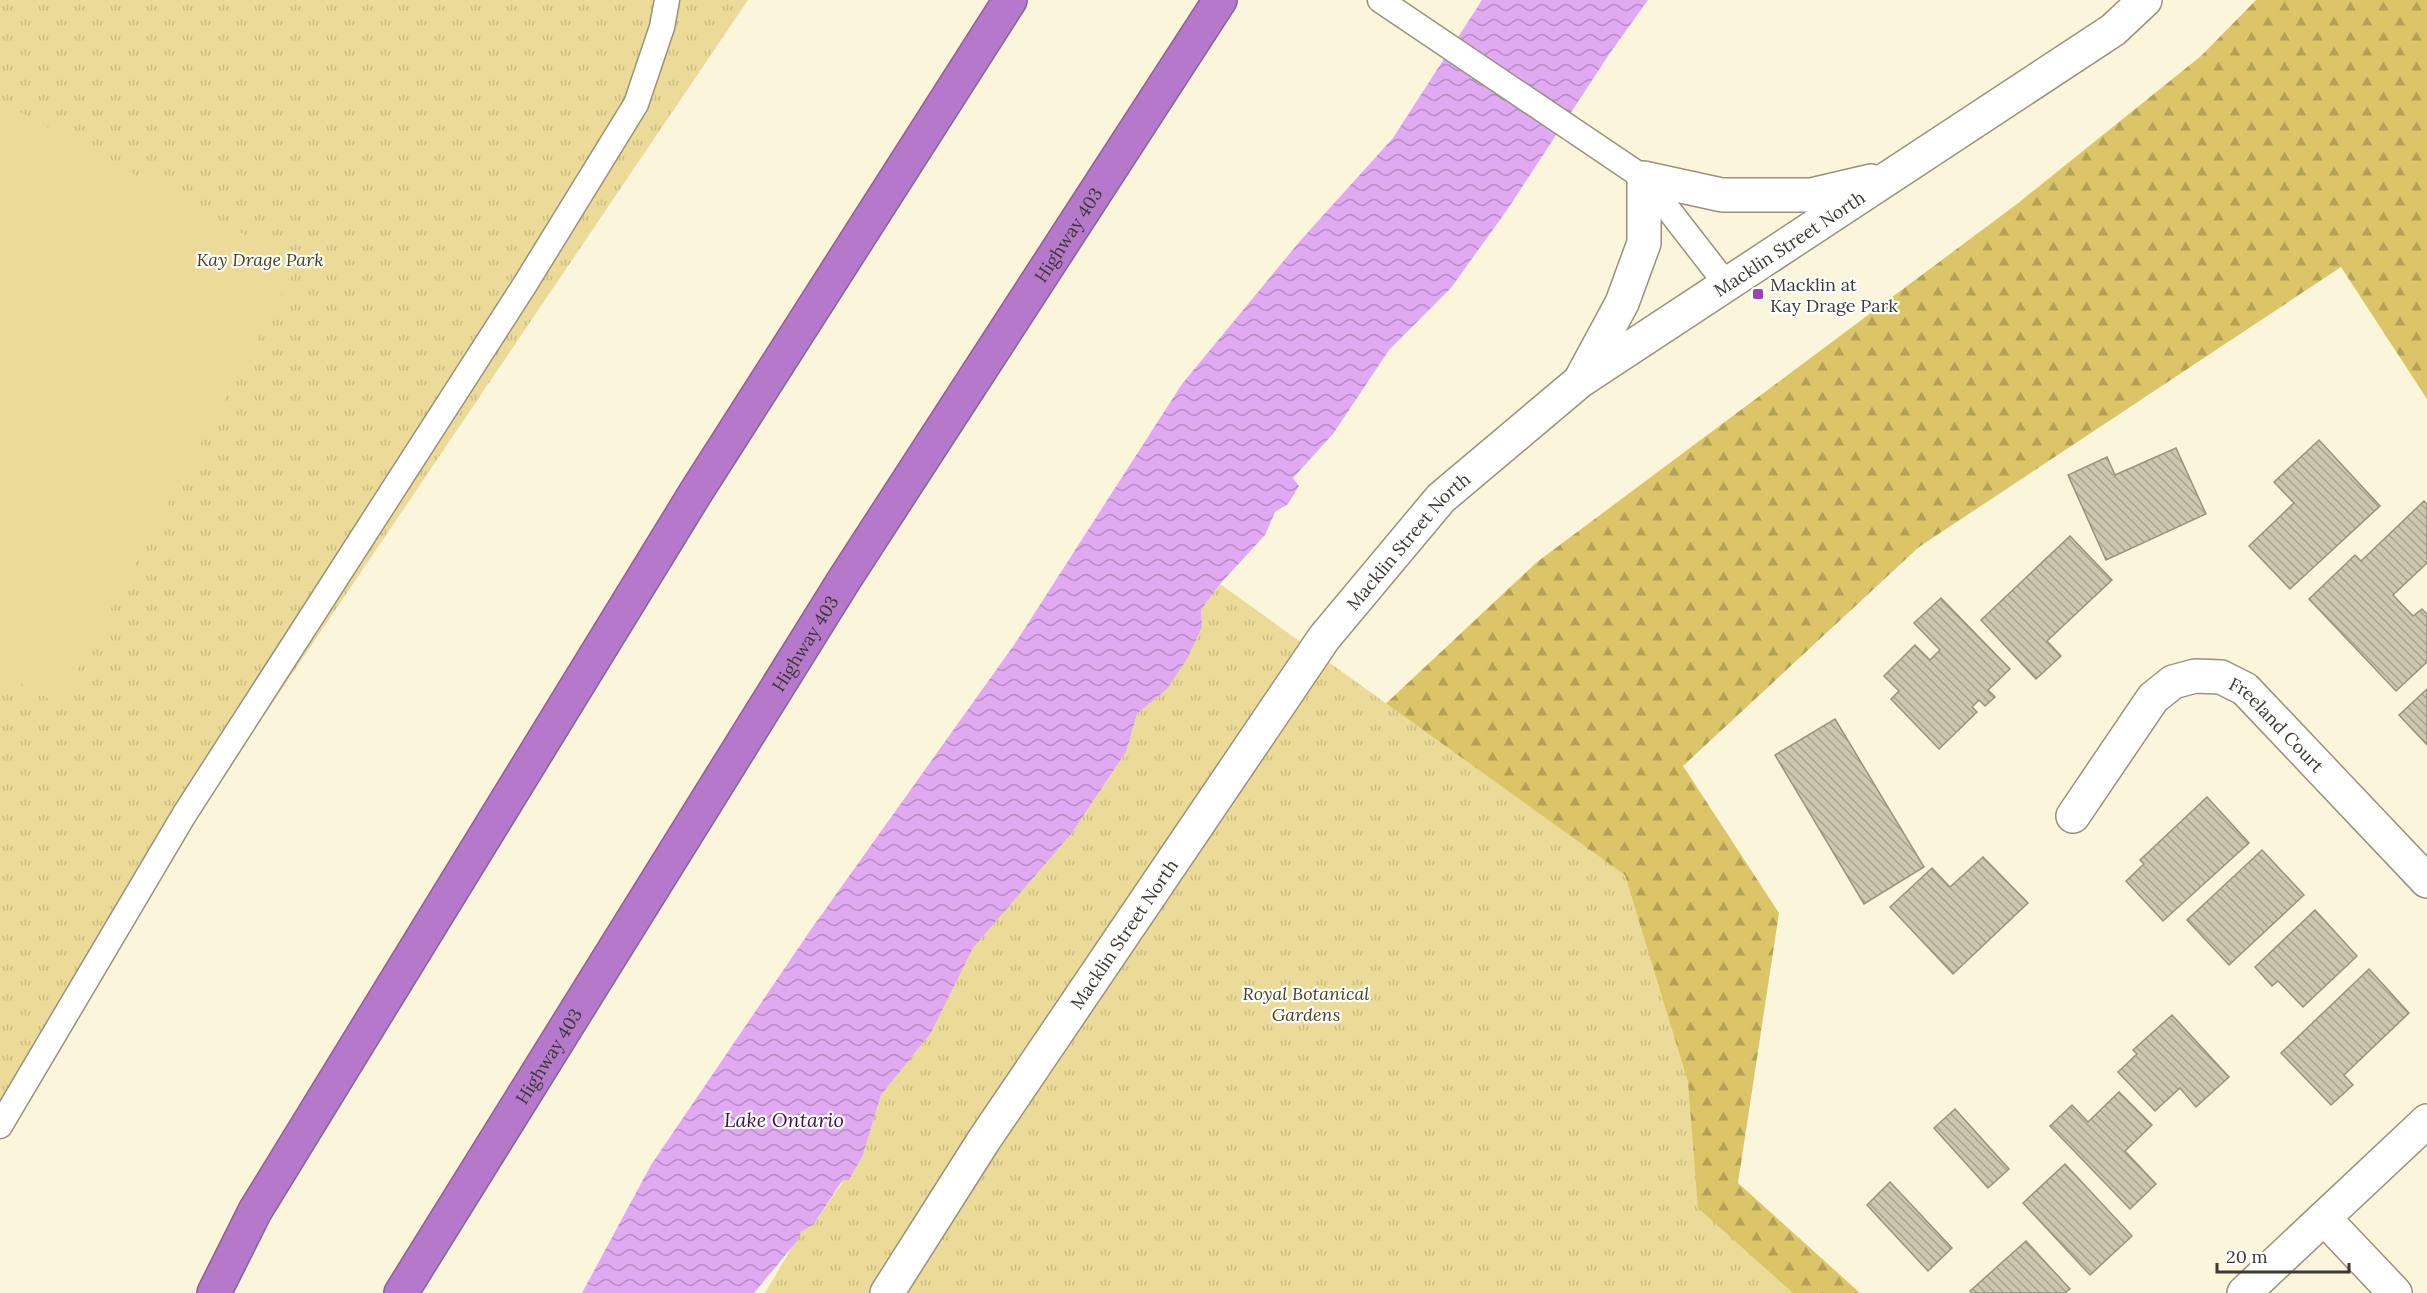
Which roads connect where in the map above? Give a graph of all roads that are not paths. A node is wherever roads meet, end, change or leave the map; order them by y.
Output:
1 (667, 0) edge
2 (1010, 0) edge
3 (1220, 0) edge
4 (1380, 0) edge
5 (2145, 0) edge
6 (1892, 176) junction
7 (1644, 178) junction
8 (1727, 285) junction
9 (1580, 381) junction
10 (2073, 816) dead end
11 (2427, 881) edge
12 (2427, 1121) edge
13 (0, 1126) edge
14 (2324, 1218) junction
15 (214, 1293) edge
16 (401, 1293) edge
17 (887, 1293) edge
18 (2244, 1293) edge
19 (2396, 1293) edge

1 - 13 lane
2 - 15 highway
3 - 16 highway, Highway 403
4 - 7 lane
5 - 6 street, Macklin Street North
6 - 7 street
6 - 8 street, Macklin Street North
7 - 8 lane
7 - 9 street
8 - 9 street, Macklin Street North
9 - 17 street, Macklin Street North
10 - 11 street, Freeland Court
12 - 14 street
14 - 18 street
14 - 19 street

